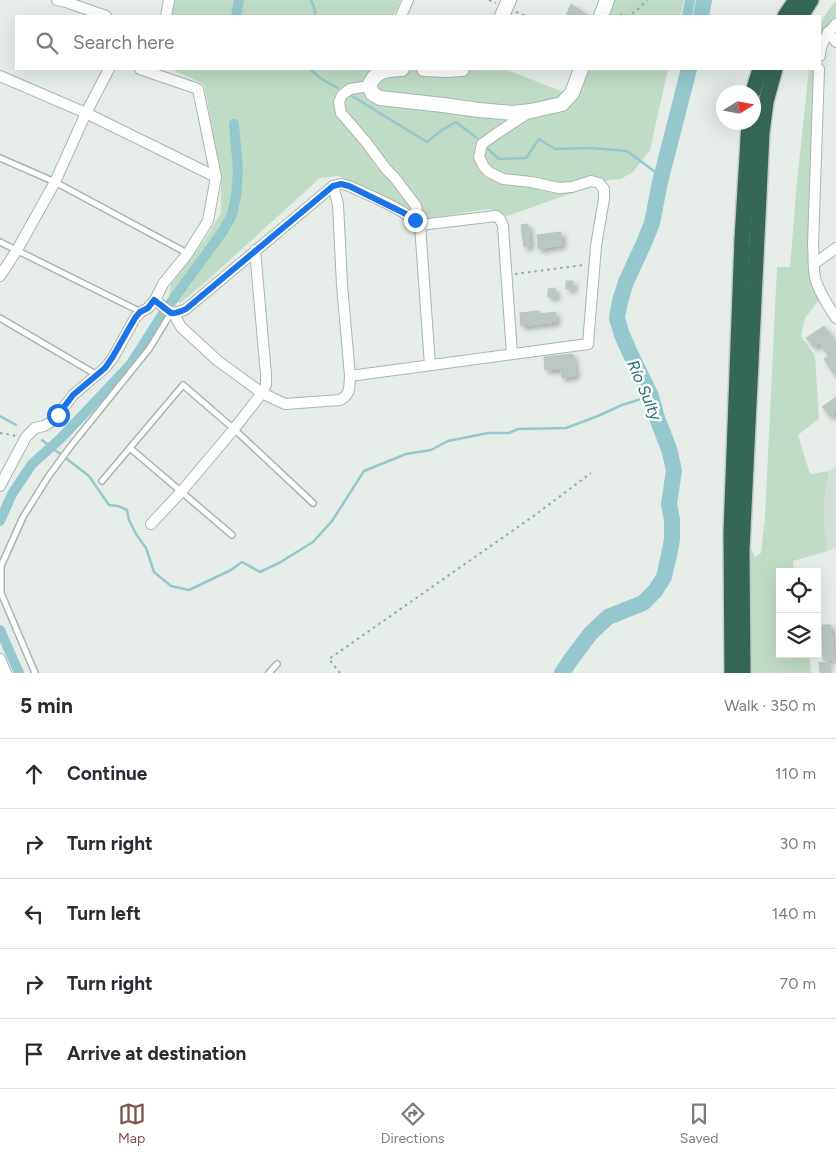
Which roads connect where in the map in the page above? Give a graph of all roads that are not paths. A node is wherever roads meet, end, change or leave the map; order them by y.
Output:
1 (57, 0) edge
2 (169, 0) edge
3 (408, 0) edge
4 (509, 0) edge
5 (608, 0) edge
6 (796, 0) edge
7 (811, 0) edge
8 (103, 15) edge
9 (166, 15) edge
10 (401, 15) edge
11 (502, 15) edge
12 (601, 15) edge
13 (786, 15) edge
14 (802, 15) edge
15 (836, 24) edge
16 (828, 32) junction
17 (836, 42) edge
18 (821, 48) edge
19 (108, 70) edge
20 (143, 70) edge
21 (392, 70) edge
22 (581, 70) edge
23 (760, 70) edge
24 (774, 70) edge
25 (819, 70) edge
26 (0, 76) edge
27 (755, 85) edge
28 (369, 86) junction
29 (531, 111) junction
30 (86, 113) junction
31 (749, 130) edge
32 (0, 158) edge
33 (216, 176) junction
34 (55, 182) junction
35 (333, 186) junction
36 (420, 225) junction
37 (0, 242) edge
38 (836, 248) edge
39 (17, 250) junction
40 (255, 250) junction
41 (188, 253) junction
42 (814, 264) junction
43 (0, 276) edge
44 (154, 300) junction
45 (140, 312) junction
46 (173, 313) junction
47 (0, 318) edge
48 (836, 318) edge
49 (512, 354) junction
50 (430, 365) junction
51 (97, 375) junction
52 (350, 376) junction
53 (262, 393) junction
54 (234, 429) junction
55 (130, 448) junction
56 (102, 481) dead end
57 (0, 486) edge
58 (181, 492) junction
59 (313, 503) dead end
60 (151, 524) dead end
61 (232, 536) dead end
62 (0, 659) edge
63 (277, 664) dead end
64 (6, 673) edge
65 (35, 673) edge
66 (269, 673) edge
67 (732, 673) edge
68 (743, 673) edge

1 - 8 street
2 - 9 street
3 - 10 street
4 - 11 street
5 - 12 street
6 - 13 highway
7 - 14 highway
15 - 16 street
16 - 17 street
16 - 18 street
19 - 30 street
20 - 33 street
21 - 28 street
22 - 29 street
23 - 27 highway
24 - 68 highway
25 - 42 street
26 - 30 street
28 - 29 street
28 - 36 street
29 - 49 street
30 - 33 street
30 - 34 street
31 - 67 highway
32 - 34 lane
33 - 41 street
34 - 39 street
34 - 41 lane
35 - 36 street
35 - 40 street
35 - 52 street
36 - 49 street
36 - 50 street
37 - 39 lane
38 - 42 street
39 - 43 street
39 - 45 lane
40 - 46 street
40 - 53 street
41 - 44 street
42 - 48 street
44 - 45 street
44 - 46 street
45 - 51 street
46 - 53 street
46 - 65 lane
47 - 51 lane
49 - 50 street
50 - 52 street
51 - 57 street
52 - 53 street
53 - 54 street
54 - 55 lane
54 - 58 street
54 - 59 lane
55 - 56 lane
55 - 58 lane
58 - 60 street
58 - 61 lane
62 - 64 street
63 - 66 lane

